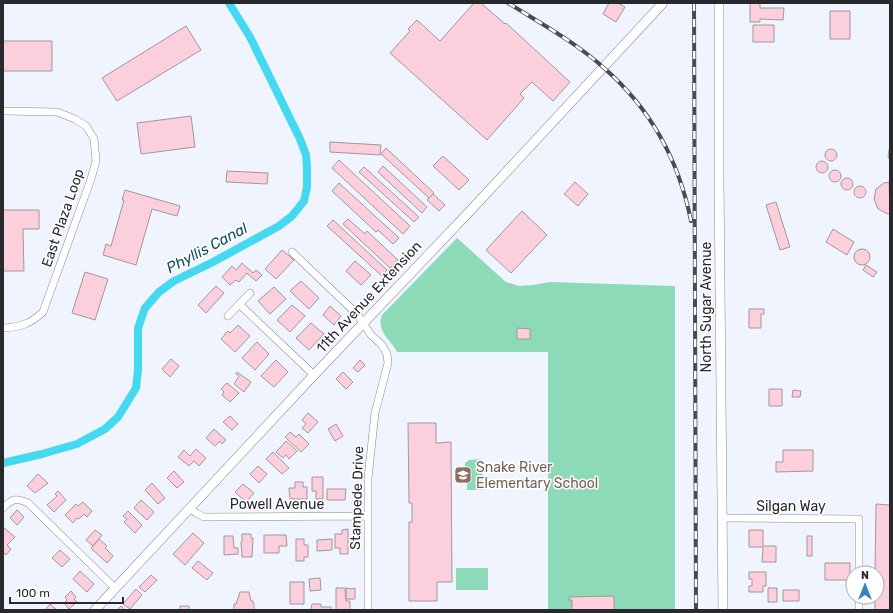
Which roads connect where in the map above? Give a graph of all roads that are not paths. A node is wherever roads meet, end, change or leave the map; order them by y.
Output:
1 (663, 3) edge
2 (719, 3) edge
3 (3, 111) edge
4 (292, 252) dead end
5 (250, 293) dead end
6 (239, 304) junction
7 (228, 316) dead end
8 (364, 324) junction
9 (3, 328) edge
10 (314, 375) junction
11 (3, 508) edge
12 (189, 508) junction
13 (368, 516) junction
14 (723, 518) junction
15 (859, 565) edge
16 (115, 588) junction
17 (95, 610) edge
18 (368, 610) edge
19 (723, 610) edge

1 - 8 street, 11th Avenue Extension
2 - 14 street, North Sugar Avenue
3 - 9 street, East Plaza Loop
4 - 8 street, Stampede Drive
5 - 6 street
6 - 7 street
6 - 10 street
8 - 10 street, 11th Avenue Extension
8 - 13 street, Stampede Drive
10 - 12 street, 11th Avenue Extension
11 - 16 street
12 - 13 street, Powell Avenue
12 - 16 street, 11th Avenue Extension
13 - 18 street, Stampede Drive
14 - 15 street, Silgan Way
14 - 19 street, North Sugar Avenue
16 - 17 street, 11th Avenue Extension

